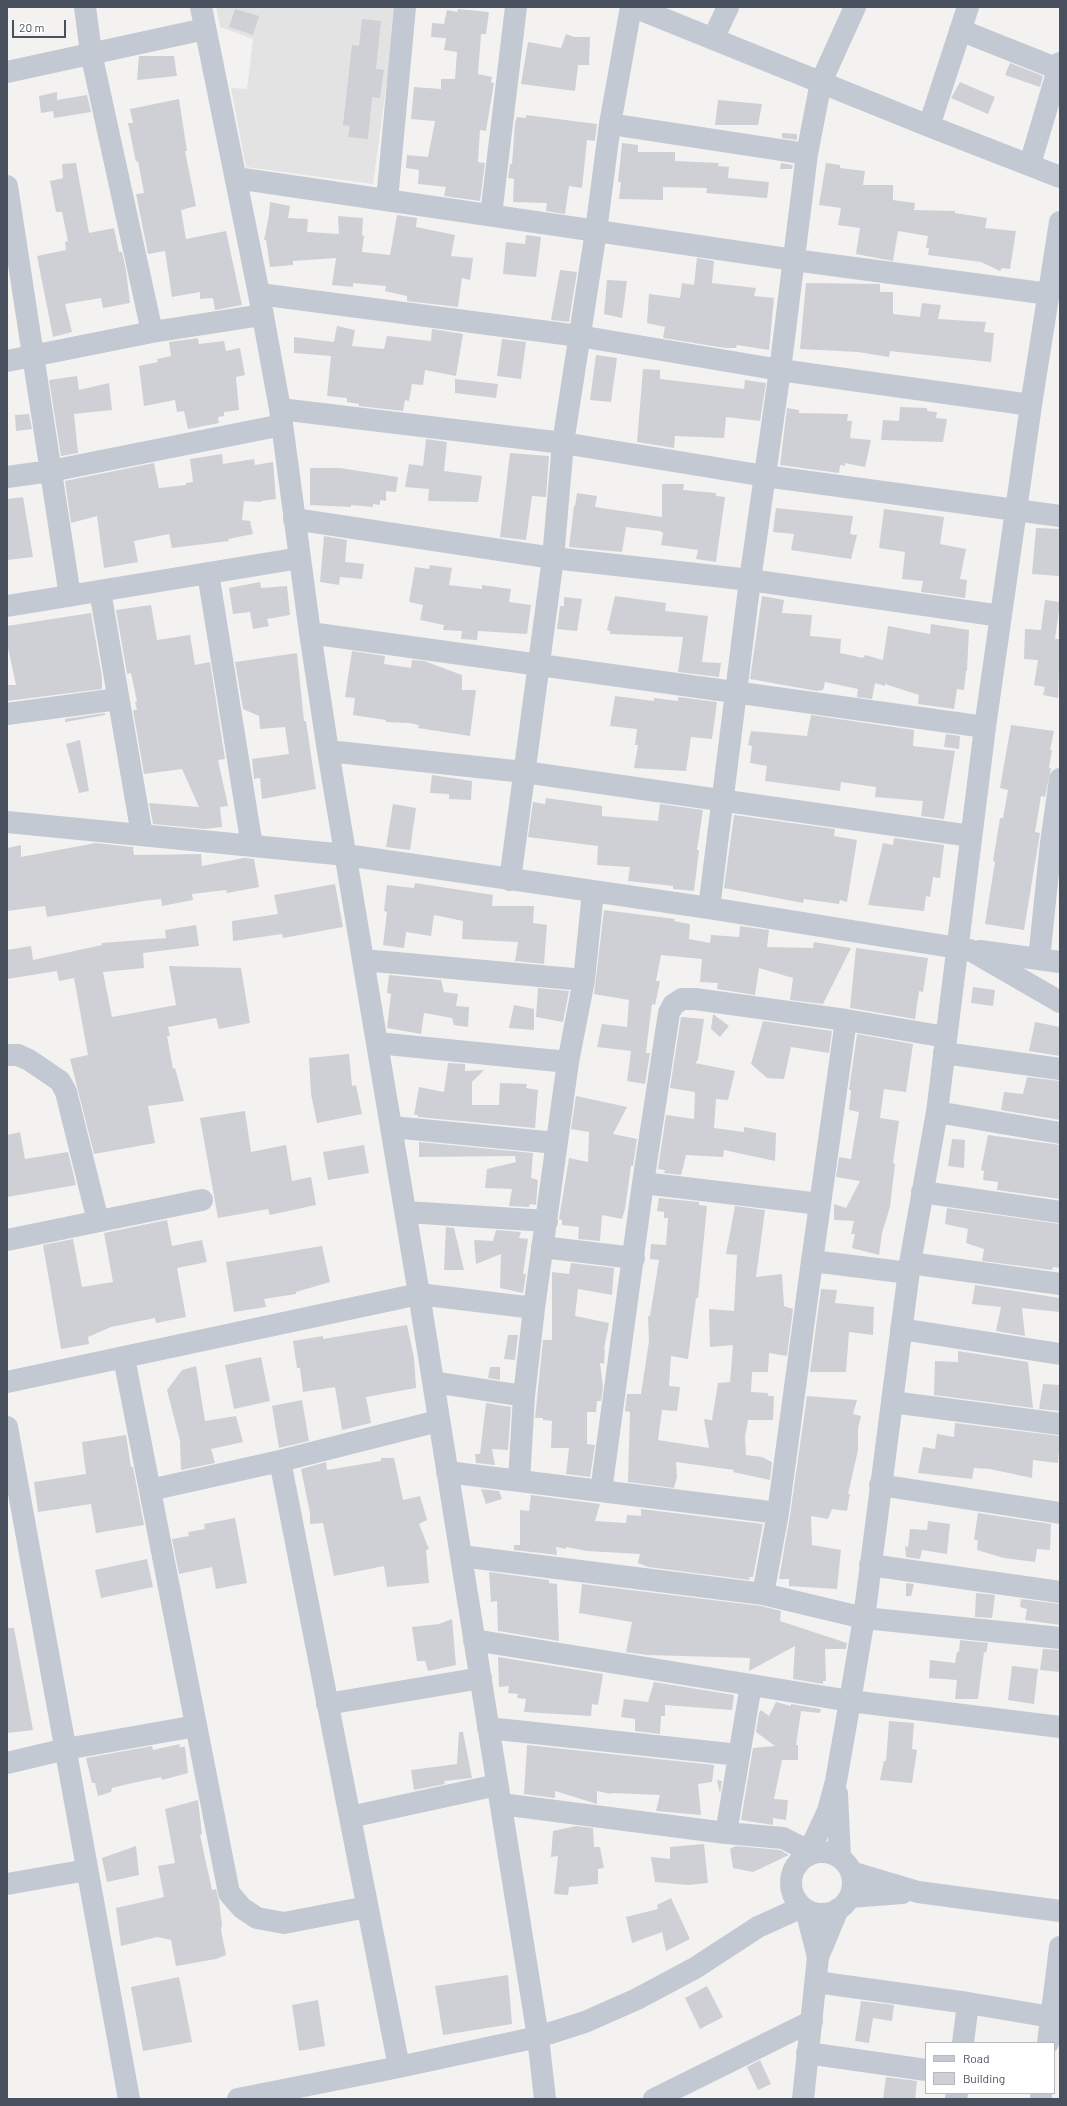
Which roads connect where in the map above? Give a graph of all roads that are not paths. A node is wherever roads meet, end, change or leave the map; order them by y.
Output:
1 (85, 7) edge
2 (201, 7) edge
3 (405, 7) edge
4 (516, 7) edge
5 (633, 7) edge
6 (728, 7) edge
7 (855, 7) edge
8 (968, 7) edge
9 (205, 29) junction
10 (960, 30) junction
11 (713, 39) junction
12 (91, 53) junction
13 (1059, 66) edge
14 (7, 72) edge
15 (820, 82) junction
16 (610, 124) junction
17 (929, 126) junction
18 (807, 154) junction
19 (1030, 164) junction
20 (1060, 177) edge
21 (236, 178) junction
22 (7, 186) edge
23 (386, 200) junction
24 (491, 215) junction
25 (1060, 222) edge
26 (596, 231) junction
27 (794, 260) junction
28 (259, 294) junction
29 (1049, 294) junction
30 (262, 315) junction
31 (152, 332) junction
32 (579, 336) junction
33 (33, 355) junction
34 (7, 361) edge
35 (780, 370) junction
36 (1031, 405) junction
37 (281, 417) junction
38 (563, 443) junction
39 (51, 471) junction
40 (765, 476) junction
41 (7, 477) edge
42 (1016, 510) junction
43 (1060, 516) edge
44 (294, 519) junction
45 (300, 558) junction
46 (553, 558) junction
47 (208, 573) junction
48 (750, 580) junction
49 (100, 591) junction
50 (70, 596) junction
51 (7, 606) edge
52 (1001, 616) junction
53 (310, 633) junction
54 (539, 665) junction
55 (737, 691) junction
56 (118, 699) junction
57 (7, 714) edge
58 (985, 727) junction
59 (328, 751) junction
60 (524, 772) junction
61 (1060, 779) edge
62 (723, 801) junction
63 (7, 822) edge
64 (142, 835) junction
65 (972, 836) junction
66 (1055, 843) edge
67 (252, 846) junction
68 (346, 855) junction
69 (510, 880) junction
70 (593, 892) junction
71 (709, 908) junction
72 (963, 949) junction
73 (363, 960) junction
74 (1050, 960) edge
75 (584, 980) junction
76 (1060, 1002) edge
77 (846, 1020) junction
78 (378, 1043) junction
79 (945, 1045) junction
80 (7, 1055) edge
81 (568, 1062) junction
82 (1060, 1069) edge
83 (937, 1112) junction
84 (392, 1127) junction
85 (1060, 1133) edge
86 (556, 1143) junction
87 (643, 1183) junction
88 (922, 1192) junction
89 (202, 1200) dead end
90 (820, 1204) junction
91 (406, 1212) junction
92 (1060, 1212) edge
93 (98, 1221) junction
94 (547, 1221) junction
95 (7, 1240) edge
96 (542, 1247) junction
97 (634, 1258) junction
98 (812, 1261) junction
99 (910, 1268) junction
100 (1060, 1284) edge
101 (419, 1294) junction
102 (534, 1308) junction
103 (901, 1329) junction
104 (1060, 1354) edge
105 (124, 1358) junction
106 (7, 1382) edge
107 (433, 1382) junction
108 (524, 1396) junction
109 (892, 1402) junction
110 (438, 1420) junction
111 (1060, 1424) edge
112 (7, 1427) edge
113 (280, 1461) junction
114 (447, 1472) junction
115 (519, 1481) junction
116 (880, 1485) junction
117 (150, 1490) junction
118 (601, 1491) junction
119 (14, 1509) edge
120 (778, 1513) junction
121 (1060, 1513) edge
122 (461, 1556) junction
123 (870, 1565) junction
124 (1060, 1592) edge
125 (763, 1594) junction
126 (864, 1618) junction
127 (1060, 1638) edge
128 (474, 1640) junction
129 (481, 1678) junction
130 (751, 1685) junction
131 (850, 1701) junction
132 (327, 1704) junction
133 (196, 1726) junction
134 (1060, 1727) edge
135 (488, 1728) junction
136 (66, 1749) junction
137 (739, 1755) junction
138 (7, 1763) edge
139 (836, 1781) junction
140 (499, 1795) junction
141 (350, 1817) junction
142 (726, 1833) junction
143 (846, 1865) junction
144 (798, 1867) junction
145 (87, 1870) junction
146 (7, 1884) edge
147 (918, 1892) junction
148 (844, 1903) junction
149 (367, 1907) junction
150 (804, 1908) junction
151 (1060, 1911) edge
152 (758, 1927) junction
153 (1060, 1947) edge
154 (818, 1957) junction
155 (816, 1982) junction
156 (968, 2003) junction
157 (1051, 2017) junction
158 (812, 2021) junction
159 (538, 2036) junction
160 (963, 2042) edge
161 (1048, 2042) edge
162 (807, 2053) junction
163 (399, 2067) junction
164 (925, 2070) edge
165 (129, 2099) edge
166 (238, 2099) edge
167 (545, 2099) edge
168 (654, 2099) edge
169 (803, 2099) edge

1 - 12 street
2 - 9 street
3 - 23 street
4 - 24 street
5 - 11 street
5 - 16 street
6 - 11 street
7 - 15 street
8 - 10 street
9 - 12 street
9 - 21 street
10 - 13 street
10 - 17 street
11 - 15 street
12 - 14 street
12 - 31 street
13 - 19 street
15 - 17 street
15 - 18 street
16 - 18 street
16 - 26 street
17 - 19 street
18 - 27 street
19 - 20 street
21 - 23 street
21 - 28 street
22 - 33 street
23 - 24 street
24 - 26 street
25 - 29 street
26 - 27 street
26 - 32 street
27 - 29 street
27 - 35 street
28 - 30 street
28 - 32 street
29 - 36 street
30 - 31 street
30 - 37 street
31 - 33 street
32 - 35 street
32 - 38 street
33 - 34 street
33 - 39 street
35 - 36 street
35 - 40 street
36 - 42 street
37 - 38 street
37 - 39 street
37 - 44 street
38 - 40 street
38 - 46 street
39 - 41 street
39 - 50 street
40 - 42 street
40 - 48 street
42 - 43 street
42 - 52 street
44 - 45 street
44 - 46 street
45 - 47 street
45 - 53 street
46 - 48 street
46 - 54 street
47 - 49 street
47 - 67 street
48 - 52 street
48 - 55 street
49 - 50 street
49 - 56 street
50 - 51 street
52 - 58 street
53 - 54 street
53 - 59 street
54 - 55 street
54 - 60 street
55 - 58 street
55 - 62 street
56 - 57 street
56 - 64 street
58 - 65 street
59 - 60 street
59 - 68 street
60 - 62 street
60 - 69 street
61 - 66 street
62 - 65 street
62 - 71 street
63 - 64 street
64 - 67 street
65 - 72 street
66 - 74 street
67 - 68 street
68 - 69 street
68 - 73 street
69 - 70 street
70 - 71 street
70 - 75 street
71 - 72 street
72 - 74 street
72 - 76 street
72 - 79 street
73 - 75 street
73 - 78 street
75 - 81 street
77 - 79 street
77 - 87 street
77 - 90 street
78 - 81 street
78 - 84 street
79 - 82 street
79 - 83 street
80 - 93 street
81 - 86 street
83 - 85 street
83 - 88 street
84 - 86 street
84 - 91 street
86 - 94 street
87 - 90 street
87 - 97 street
88 - 92 street
88 - 99 street
89 - 93 street
90 - 98 street
91 - 94 street
91 - 101 street
93 - 95 street
94 - 96 street
96 - 97 street
96 - 102 street
97 - 118 street
98 - 99 street
98 - 120 street
99 - 100 street
99 - 103 street
101 - 102 street
101 - 105 street
101 - 107 street
102 - 108 street
103 - 104 street
103 - 109 street
105 - 106 street
105 - 117 street
107 - 108 street
107 - 110 street
108 - 115 street
109 - 111 street
109 - 116 street
110 - 113 street
110 - 114 street
112 - 119 street
113 - 117 street
113 - 132 street
114 - 115 street
114 - 122 street
115 - 118 street
116 - 121 street
116 - 123 street
117 - 133 street
118 - 120 street
119 - 136 street
120 - 125 street
122 - 125 street
122 - 128 street
123 - 124 street
123 - 126 street
125 - 126 street
126 - 127 street
126 - 131 street
128 - 129 street
128 - 130 street
129 - 132 street
129 - 135 street
130 - 131 street
130 - 137 street
131 - 134 street
131 - 139 street
132 - 141 street
133 - 136 street
133 - 149 street
135 - 137 street
135 - 140 street
136 - 138 street
136 - 145 street
137 - 142 street
139 - 143 street
139 - 144 street
140 - 141 street
140 - 142 street
140 - 159 street
141 - 149 street
142 - 144 street
143 - 144 street
143 - 147 street
143 - 148 street
144 - 150 street
144 - 152 street
145 - 146 street
145 - 165 street
147 - 148 street
147 - 151 street
148 - 150 street
148 - 154 street
149 - 163 street
150 - 152 street
150 - 154 street
152 - 159 street
153 - 157 street
154 - 155 street
155 - 156 street
155 - 158 street
156 - 157 street
156 - 160 street
157 - 161 street
158 - 162 street
158 - 168 street
159 - 163 street
159 - 167 street
162 - 164 street
162 - 169 street
163 - 166 street

